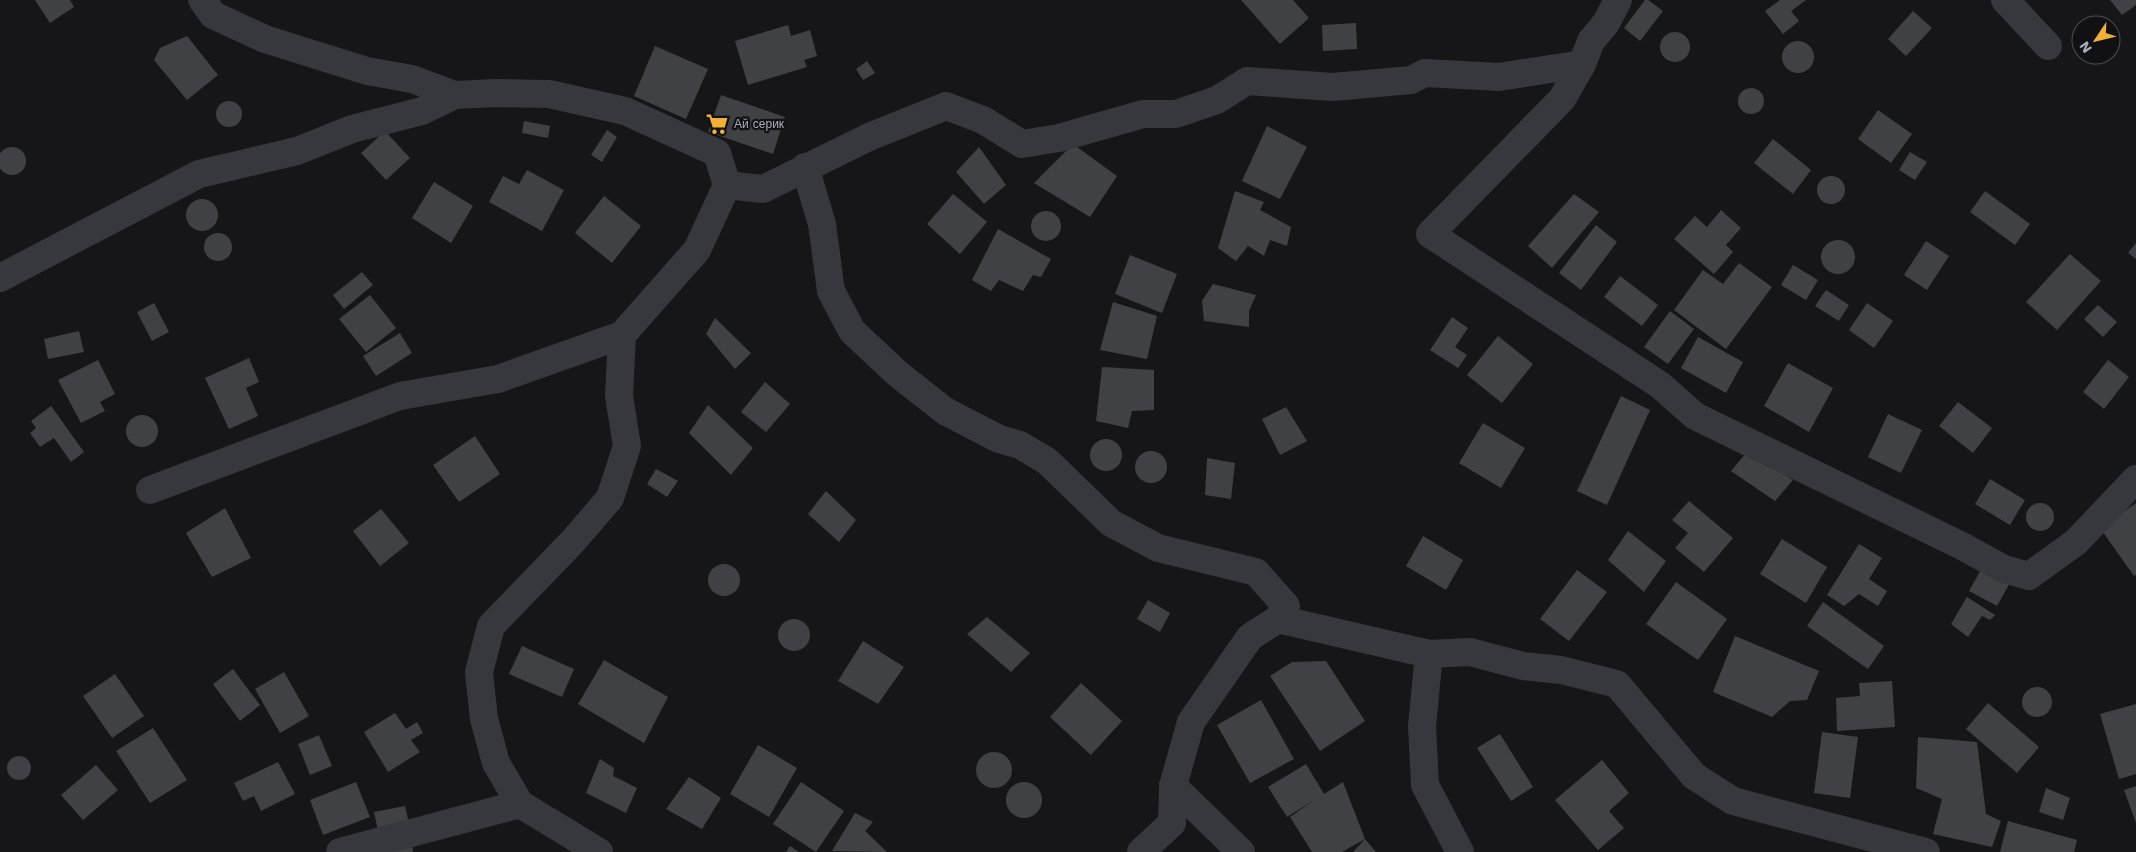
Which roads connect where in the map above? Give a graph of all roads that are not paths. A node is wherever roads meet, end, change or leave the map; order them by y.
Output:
1 (202, 0) edge
2 (1618, 0) edge
3 (2005, 0) edge
4 (2048, 46) dead end
5 (1582, 64) junction
6 (455, 95) junction
7 (805, 168) junction
8 (727, 185) junction
9 (0, 278) edge
10 (622, 335) junction
11 (2136, 479) edge
12 (150, 490) dead end
13 (1278, 619) junction
14 (1429, 654) junction
15 (1172, 786) junction
16 (520, 804) junction
17 (558, 839) edge
18 (340, 852) edge
19 (599, 852) edge
20 (1141, 852) edge
21 (1241, 852) edge
22 (1460, 852) edge
23 (1926, 852) edge

1 - 6 street
2 - 5 street
3 - 4 street
5 - 7 street
5 - 11 street
6 - 8 street
6 - 9 street
7 - 8 street
7 - 13 street
8 - 10 street
10 - 12 street
10 - 16 street
13 - 14 street
13 - 15 street
14 - 22 street
14 - 23 street
15 - 20 street
15 - 21 street
16 - 17 street
16 - 18 street
17 - 19 street

